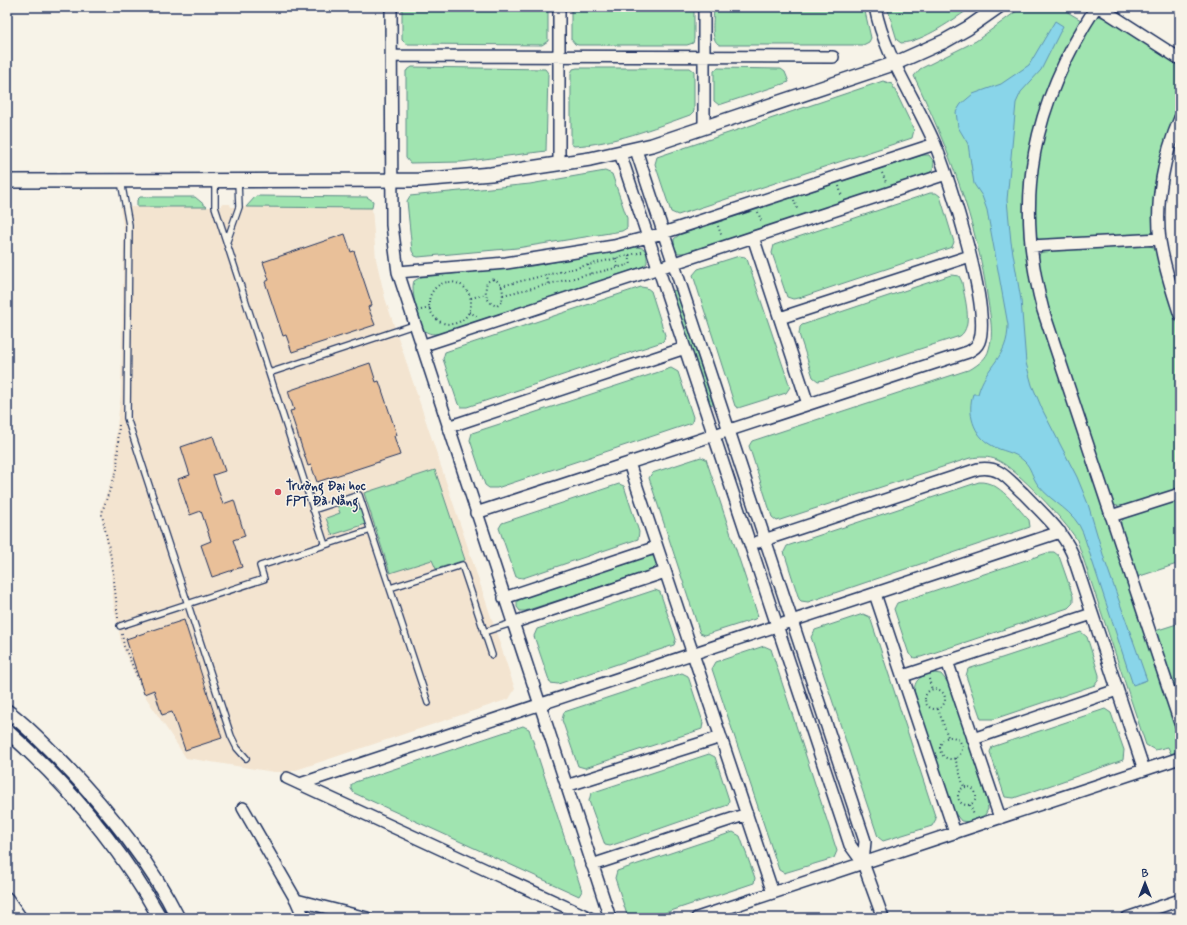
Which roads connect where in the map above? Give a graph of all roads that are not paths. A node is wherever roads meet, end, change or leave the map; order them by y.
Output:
1 (391, 7) edge
2 (560, 7) edge
3 (704, 7) edge
4 (875, 7) edge
5 (998, 7) edge
6 (1097, 7) edge
7 (391, 56) junction
8 (559, 56) junction
9 (704, 56) junction
10 (833, 57) dead end
11 (1180, 59) edge
12 (896, 63) junction
13 (1180, 118) edge
14 (704, 126) junction
15 (935, 144) junction
16 (636, 150) junction
17 (620, 153) junction
18 (559, 164) junction
19 (946, 174) junction
20 (121, 180) junction
21 (7, 181) edge
22 (215, 181) junction
23 (238, 181) junction
24 (391, 181) junction
25 (663, 233) junction
26 (648, 237) junction
27 (753, 237) junction
28 (1160, 240) junction
29 (226, 242) junction
30 (1031, 246) junction
31 (970, 256) junction
32 (673, 263) junction
33 (658, 268) junction
34 (398, 272) junction
35 (1180, 315) edge
36 (780, 318) junction
37 (414, 325) junction
38 (421, 346) junction
39 (685, 348) junction
40 (269, 372) junction
41 (808, 404) junction
42 (448, 427) junction
43 (728, 430) junction
44 (714, 435) junction
45 (629, 463) junction
46 (1180, 494) edge
47 (314, 510) junction
48 (476, 513) junction
49 (1111, 516) junction
50 (371, 530) junction
51 (1060, 532) junction
52 (765, 540) junction
53 (325, 545) junction
54 (750, 545) junction
55 (657, 547) junction
56 (665, 572) junction
57 (390, 588) junction
58 (875, 594) junction
59 (504, 598) junction
60 (188, 604) junction
61 (1092, 614) junction
62 (792, 621) junction
63 (512, 623) junction
64 (120, 626) road end
65 (777, 626) junction
66 (484, 632) junction
67 (693, 654) junction
68 (492, 655) dead end
69 (947, 662) junction
70 (903, 676) junction
71 (1117, 690) junction
72 (428, 703) dead end
73 (539, 705) junction
74 (7, 711) edge
75 (1180, 723) edge
76 (7, 731) edge
77 (721, 737) junction
78 (973, 739) junction
79 (246, 758) dead end
80 (1180, 758) edge
81 (1144, 770) junction
82 (287, 778) dead end
83 (300, 784) junction
84 (566, 786) junction
85 (244, 808) dead end
86 (747, 814) junction
87 (1000, 818) junction
88 (955, 833) junction
89 (863, 863) junction
90 (592, 865) junction
91 (773, 893) junction
92 (7, 898) edge
93 (296, 900) junction
94 (1180, 900) edge
95 (321, 906) junction
96 (21, 918) edge
97 (160, 918) edge
98 (178, 918) edge
99 (306, 918) edge
100 (368, 918) edge
101 (590, 918) edge
102 (610, 918) edge
103 (697, 918) edge
104 (883, 918) edge
105 (1128, 918) edge

1 - 7 street
2 - 8 street
3 - 9 street
4 - 12 street
5 - 12 street
6 - 11 street
6 - 30 street
7 - 8 street
7 - 24 street
8 - 9 street
8 - 18 street
9 - 10 street
9 - 14 street
12 - 14 street
12 - 15 street
13 - 28 street
14 - 16 street
15 - 19 street
15 - 25 street
16 - 17 street
16 - 25 street
17 - 18 street
17 - 26 street
18 - 24 street
19 - 27 street
19 - 31 street
20 - 21 street
20 - 22 street
20 - 60 lane
22 - 23 street
22 - 29 lane
23 - 24 street
23 - 29 lane
24 - 34 street
25 - 26 street
25 - 32 street
26 - 33 street
26 - 34 street
27 - 32 street
27 - 36 street
28 - 30 street
28 - 35 street
29 - 40 lane
30 - 49 street
31 - 36 street
31 - 41 street
32 - 33 street
32 - 43 street
33 - 38 street
33 - 39 street
34 - 37 street
36 - 41 street
37 - 38 street
37 - 40 lane
38 - 42 street
39 - 42 street
39 - 44 street
40 - 47 lane
41 - 43 street
42 - 48 street
43 - 44 street
43 - 52 street
44 - 45 street
44 - 54 street
45 - 48 street
45 - 55 street
46 - 49 street
47 - 50 lane
47 - 53 lane
48 - 59 street
49 - 75 street
50 - 53 lane
50 - 57 lane
51 - 52 street
51 - 58 street
51 - 61 street
52 - 54 street
52 - 62 street
53 - 60 lane
54 - 65 street
55 - 56 street
55 - 59 street
56 - 63 street
56 - 67 street
57 - 66 lane
57 - 72 lane
58 - 62 street
58 - 70 street
59 - 63 street
60 - 64 lane
60 - 79 lane
61 - 69 street
61 - 71 street
62 - 65 street
62 - 89 street
63 - 66 lane
63 - 73 street
65 - 67 street
65 - 89 street
66 - 68 lane
67 - 73 street
67 - 77 street
69 - 70 street
69 - 78 street
70 - 88 street
71 - 78 street
71 - 81 street
73 - 83 street
73 - 84 street
74 - 98 street
76 - 97 street
77 - 84 street
77 - 86 street
78 - 87 street
80 - 81 street
81 - 87 street
82 - 83 street
83 - 101 street
84 - 90 street
85 - 93 street
86 - 90 street
86 - 91 street
87 - 88 street
88 - 89 street
89 - 91 street
89 - 104 street
90 - 102 street
91 - 103 street
92 - 96 street
93 - 95 street
93 - 99 street
94 - 105 street
95 - 99 street
95 - 100 street

